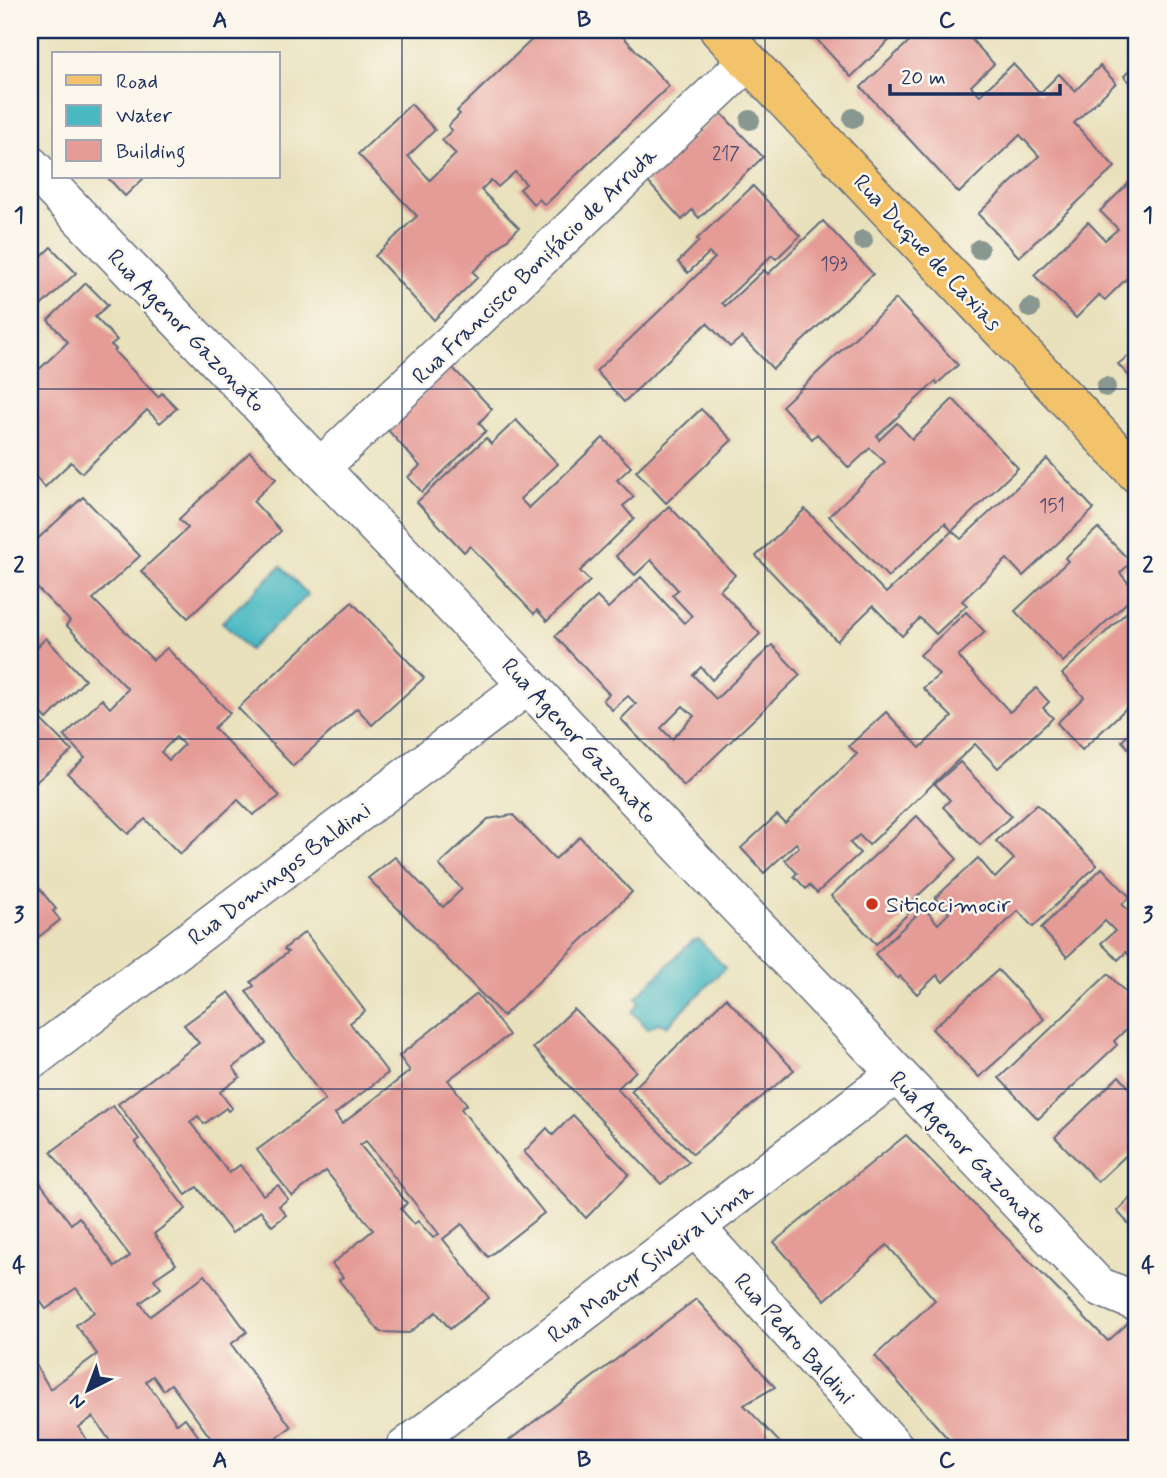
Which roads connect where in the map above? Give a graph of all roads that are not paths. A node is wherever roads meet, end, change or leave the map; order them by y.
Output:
1 (731, 39) edge
2 (30, 165) edge
3 (320, 468) junction
4 (1137, 474) edge
5 (528, 685) junction
6 (30, 1061) edge
7 (895, 1075) junction
8 (695, 1227) junction
9 (1137, 1302) edge
10 (405, 1448) edge
11 (895, 1448) edge

1 - 3 street, Rua Francisco Bonifácio de Arruda
1 - 4 main road, Rua Duque de Caxias
2 - 3 street, Rua Agenor Gazonato
3 - 5 street, Rua Agenor Gazonato
5 - 6 street, Rua Domingos Baldini
5 - 7 street, Rua Agenor Gazonato
7 - 8 street, Rua Moacyr Silveira Lima
7 - 9 street, Rua Agenor Gazonato
8 - 10 street, Rua Moacyr Silveira Lima
8 - 11 street, Rua Pedro Baldini

